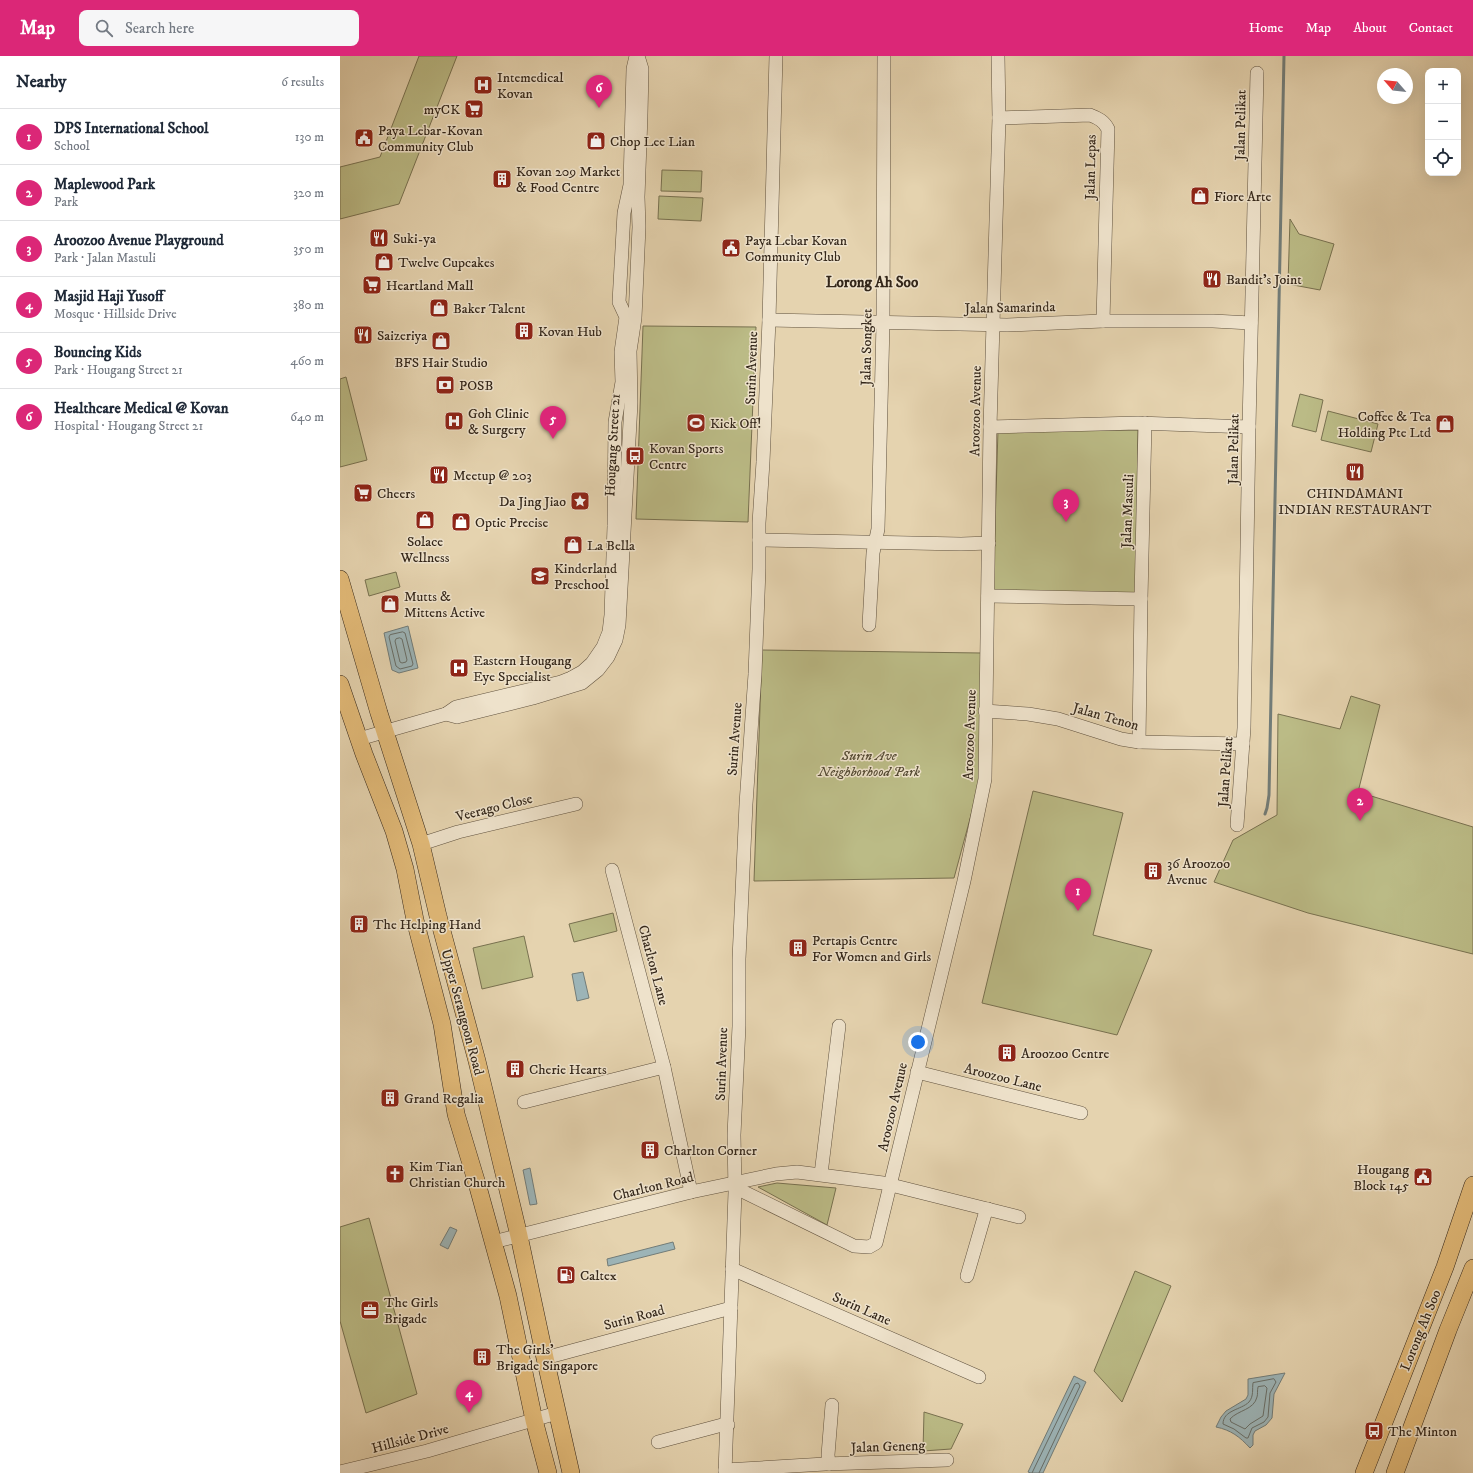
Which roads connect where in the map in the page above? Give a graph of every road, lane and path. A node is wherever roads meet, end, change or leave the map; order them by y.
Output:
1 (637, 56) edge
2 (776, 56) edge
3 (884, 56) edge
4 (998, 56) edge
5 (1257, 73) dead end
6 (999, 118) junction
7 (769, 320) junction
8 (1104, 321) junction
9 (883, 322) junction
10 (1251, 323) junction
11 (993, 324) junction
12 (1145, 423) junction
13 (990, 427) junction
14 (1249, 427) junction
15 (759, 540) junction
16 (875, 542) junction
17 (989, 543) junction
18 (340, 580) edge
19 (988, 596) junction
20 (1141, 599) junction
21 (869, 624) dead end
22 (340, 684) edge
23 (985, 711) junction
24 (385, 731) junction
25 (359, 739) junction
26 (1139, 742) junction
27 (1243, 744) junction
28 (576, 804) dead end
29 (1237, 825) dead end
30 (421, 844) junction
31 (612, 870) dead end
32 (839, 1026) dead end
33 (664, 1068) junction
34 (916, 1072) junction
35 (524, 1102) dead end
36 (1081, 1113) dead end
37 (821, 1174) junction
38 (734, 1182) junction
39 (890, 1185) junction
40 (1473, 1185) edge
41 (691, 1192) junction
42 (988, 1209) junction
43 (1018, 1217) dead end
44 (519, 1236) junction
45 (493, 1242) junction
46 (1473, 1268) edge
47 (732, 1269) junction
48 (967, 1276) dead end
49 (731, 1308) junction
50 (544, 1358) junction
51 (979, 1377) dead end
52 (832, 1405) dead end
53 (557, 1414) junction
54 (534, 1420) junction
55 (728, 1425) junction
56 (658, 1442) dead end
57 (947, 1460) dead end
58 (829, 1464) junction
59 (725, 1471) edge
60 (340, 1472) edge
61 (548, 1473) edge
62 (570, 1473) edge
63 (1364, 1473) edge
64 (1395, 1473) edge

1 - 24 street, Hougang Street 21
2 - 7 street, Surin Avenue
3 - 9 street, Jalan Songket
4 - 6 street, Aroozoo Avenue
5 - 10 street, Jalan Pelikat
6 - 8 street, Jalan Lepas
6 - 11 street, Aroozoo Avenue
7 - 9 street, Jalan Samarinda
7 - 15 street, Surin Avenue
8 - 10 street, Jalan Samarinda
8 - 11 street, Jalan Samarinda
9 - 11 street, Jalan Samarinda
9 - 16 street, Jalan Songket
10 - 14 street, Jalan Pelikat
11 - 13 street, Aroozoo Avenue
12 - 13 street
12 - 14 street
12 - 20 street, Jalan Mastuli
13 - 17 street, Aroozoo Avenue
14 - 27 street, Jalan Pelikat
15 - 16 street
15 - 38 street, Surin Avenue
16 - 17 street
16 - 21 street, Jalan Songket
17 - 19 street, Aroozoo Avenue
18 - 24 main road, Upper Serangoon Road
19 - 20 street
19 - 23 street, Aroozoo Avenue
20 - 26 street, Jalan Mastuli
22 - 25 main road, Upper Serangoon Road
23 - 26 street, Jalan Tenon
23 - 34 street, Aroozoo Avenue
24 - 25 street, Hougang Street 21
24 - 30 main road, Upper Serangoon Road
25 - 45 main road, Upper Serangoon Road
26 - 27 street, Jalan Tenon
27 - 29 street, Jalan Pelikat
28 - 30 street, Veerago Close
30 - 44 main road, Upper Serangoon Road
31 - 33 street, Charlton Lane
32 - 37 street
33 - 35 street
33 - 41 street, Charlton Lane
34 - 36 street, Aroozoo Lane
34 - 39 street, Aroozoo Avenue
37 - 38 street, Charlton Road
37 - 39 street, Charlton Road
38 - 39 street, Aroozoo Avenue
38 - 41 street, Charlton Road
38 - 47 street, Surin Avenue
39 - 42 street, Charlton Road
40 - 63 main road, Lorong Ah Soo
41 - 44 street, Charlton Road
42 - 43 street, Charlton Road
42 - 48 street
44 - 45 street, Charlton Road
44 - 50 main road, Upper Serangoon Road
45 - 54 main road, Upper Serangoon Road
46 - 64 main road, Lorong Ah Soo
47 - 49 street, Surin Avenue
47 - 51 street, Surin Lane
49 - 50 street, Surin Road
49 - 55 street, Surin Avenue
50 - 53 main road, Upper Serangoon Road
52 - 58 street, Jalan Geneng
53 - 54 street, Hillside Drive
53 - 62 main road, Upper Serangoon Road
54 - 60 street, Hillside Drive
54 - 61 main road, Upper Serangoon Road
55 - 56 street
55 - 59 street, Surin Avenue
57 - 58 street, Jalan Geneng
58 - 59 street, Jalan Geneng

